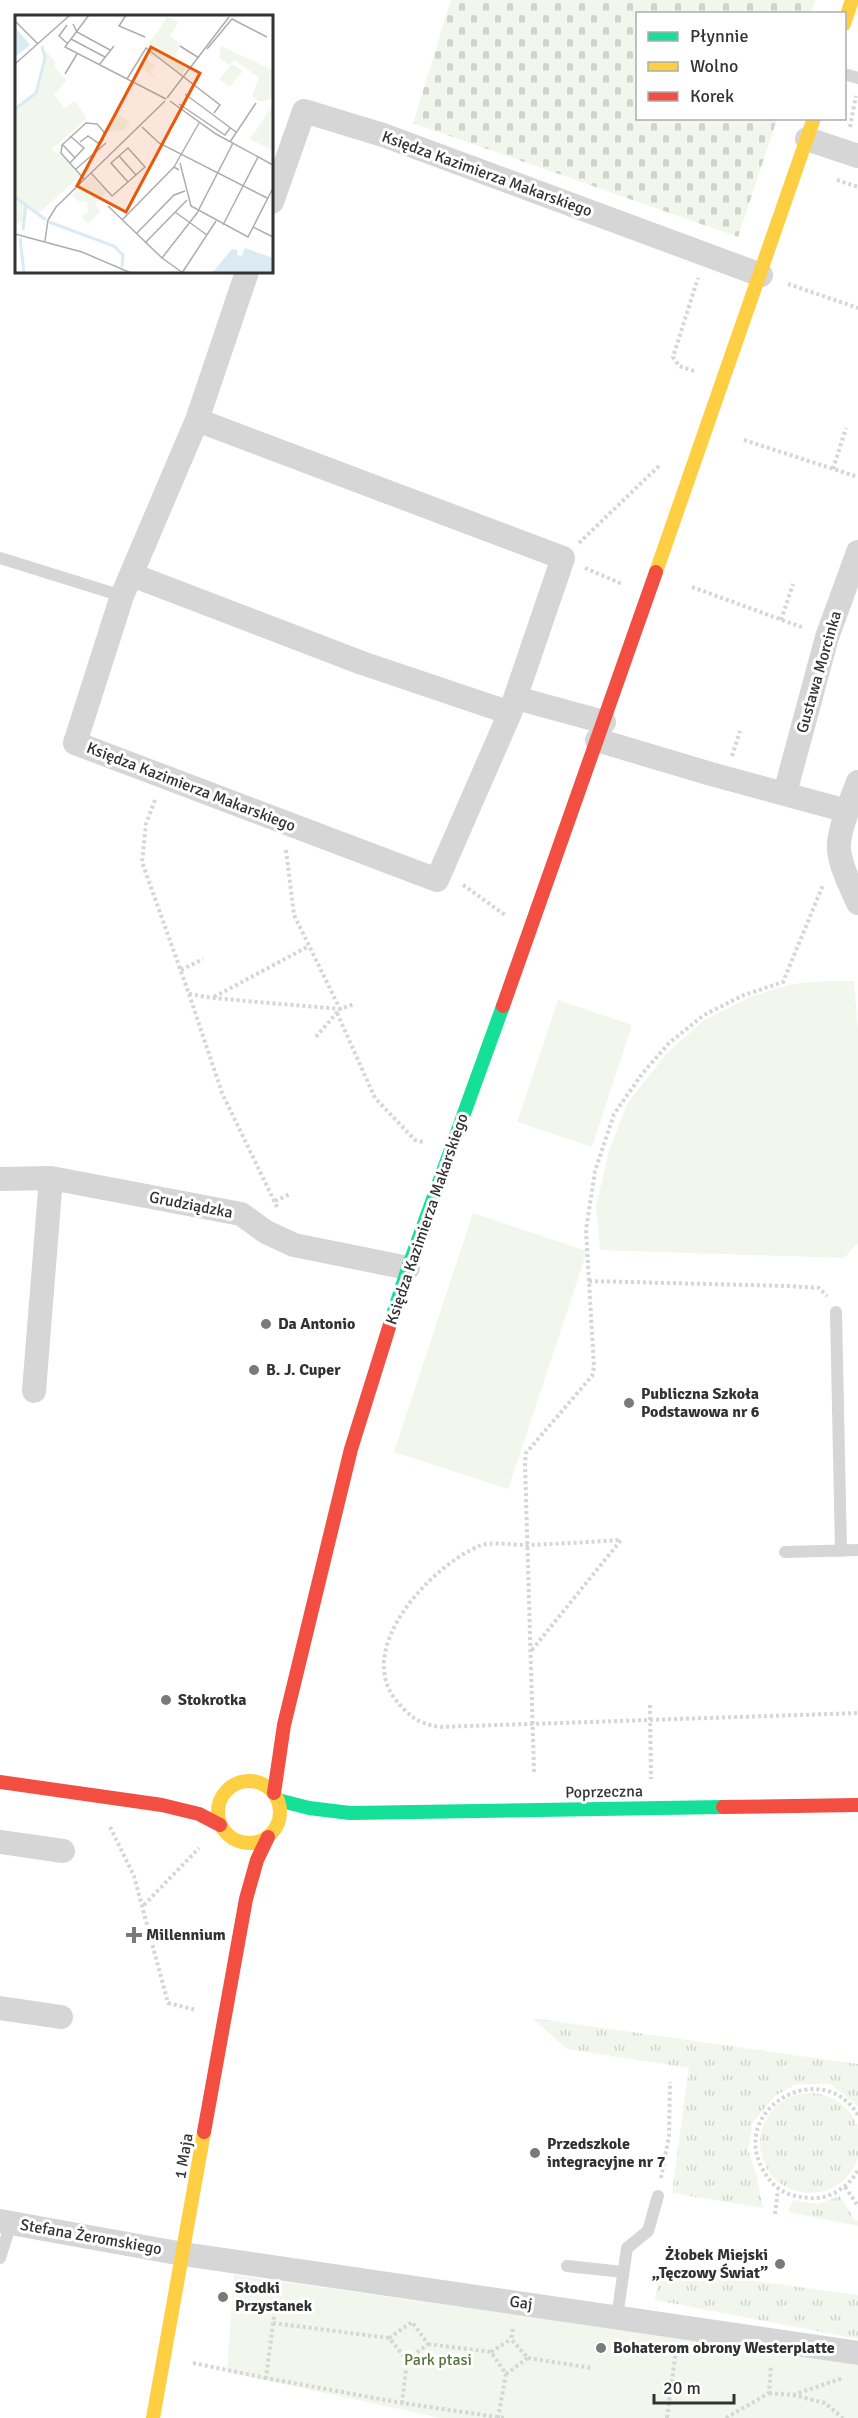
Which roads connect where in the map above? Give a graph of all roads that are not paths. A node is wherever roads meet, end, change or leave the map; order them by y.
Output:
1 (852, 0) edge
2 (846, 18) edge
3 (810, 129) edge
4 (851, 154) edge
5 (273, 199) edge
6 (247, 273) edge
7 (760, 275) junction
8 (198, 420) junction
9 (858, 552) edge
10 (0, 558) edge
11 (127, 586) junction
12 (513, 706) junction
13 (601, 731) junction
14 (858, 782) edge
15 (785, 793) junction
16 (847, 811) junction
17 (858, 903) edge
18 (51, 1178) junction
19 (0, 1179) edge
20 (408, 1268) junction
21 (836, 1312) road end
22 (34, 1391) dead end
23 (858, 1550) edge
24 (841, 1551) junction
25 (785, 1552) dead end
26 (284, 1725) junction
27 (259, 1772) junction
28 (0, 1782) edge
29 (222, 1795) junction
30 (276, 1796) junction
31 (858, 1804) edge
32 (162, 1805) junction
33 (350, 1813) junction
34 (220, 1825) junction
35 (272, 1832) junction
36 (231, 1838) junction
37 (0, 1842) edge
38 (63, 1851) dead end
39 (246, 1899) junction
40 (0, 2008) edge
41 (61, 2017) dead end
42 (657, 2196) road end
43 (5, 2222) edge
44 (183, 2254) junction
45 (0, 2258) edge
46 (567, 2266) dead end
47 (623, 2272) junction
48 (617, 2317) junction
49 (858, 2353) edge
50 (153, 2418) edge

1 - 2 street
3 - 4 street
3 - 7 street, Księdza Kazimierza Makarskiego
5 - 7 street, Księdza Kazimierza Makarskiego
6 - 8 street, Księdza Kazimierza Makarskiego
7 - 13 street, Księdza Kazimierza Makarskiego
8 - 11 street, Księdza Kazimierza Makarskiego
8 - 12 street
9 - 15 street, Gustawa Morcinka
10 - 11 lane
11 - 12 street
11 - 12 street, Księdza Kazimierza Makarskiego
12 - 13 street
13 - 15 street
13 - 20 street, Księdza Kazimierza Makarskiego
14 - 16 street
15 - 16 street
16 - 17 street
18 - 19 street, Grudziądzka
18 - 20 street, Grudziądzka
18 - 22 street
20 - 26 street, Księdza Kazimierza Makarskiego
21 - 24 lane
23 - 24 lane
24 - 25 lane
26 - 27 street, Księdza Kazimierza Makarskiego
26 - 30 street, Księdza Kazimierza Makarskiego
27 - 29 street
27 - 30 street
28 - 32 street
29 - 32 street
29 - 34 street
30 - 33 street, Poprzeczna
30 - 35 street
31 - 33 street, Poprzeczna
32 - 34 street
33 - 35 street, Poprzeczna
34 - 36 street
35 - 36 street
35 - 39 street, 1 Maja
36 - 39 street, 1 Maja
37 - 38 street
39 - 44 street, 1 Maja
40 - 41 street
42 - 47 lane
43 - 44 street, Stefana Żeromskiego
43 - 45 lane
44 - 48 street, Gaj
44 - 50 street, 1 Maja
46 - 47 lane
47 - 48 lane
48 - 49 street, Gaj

